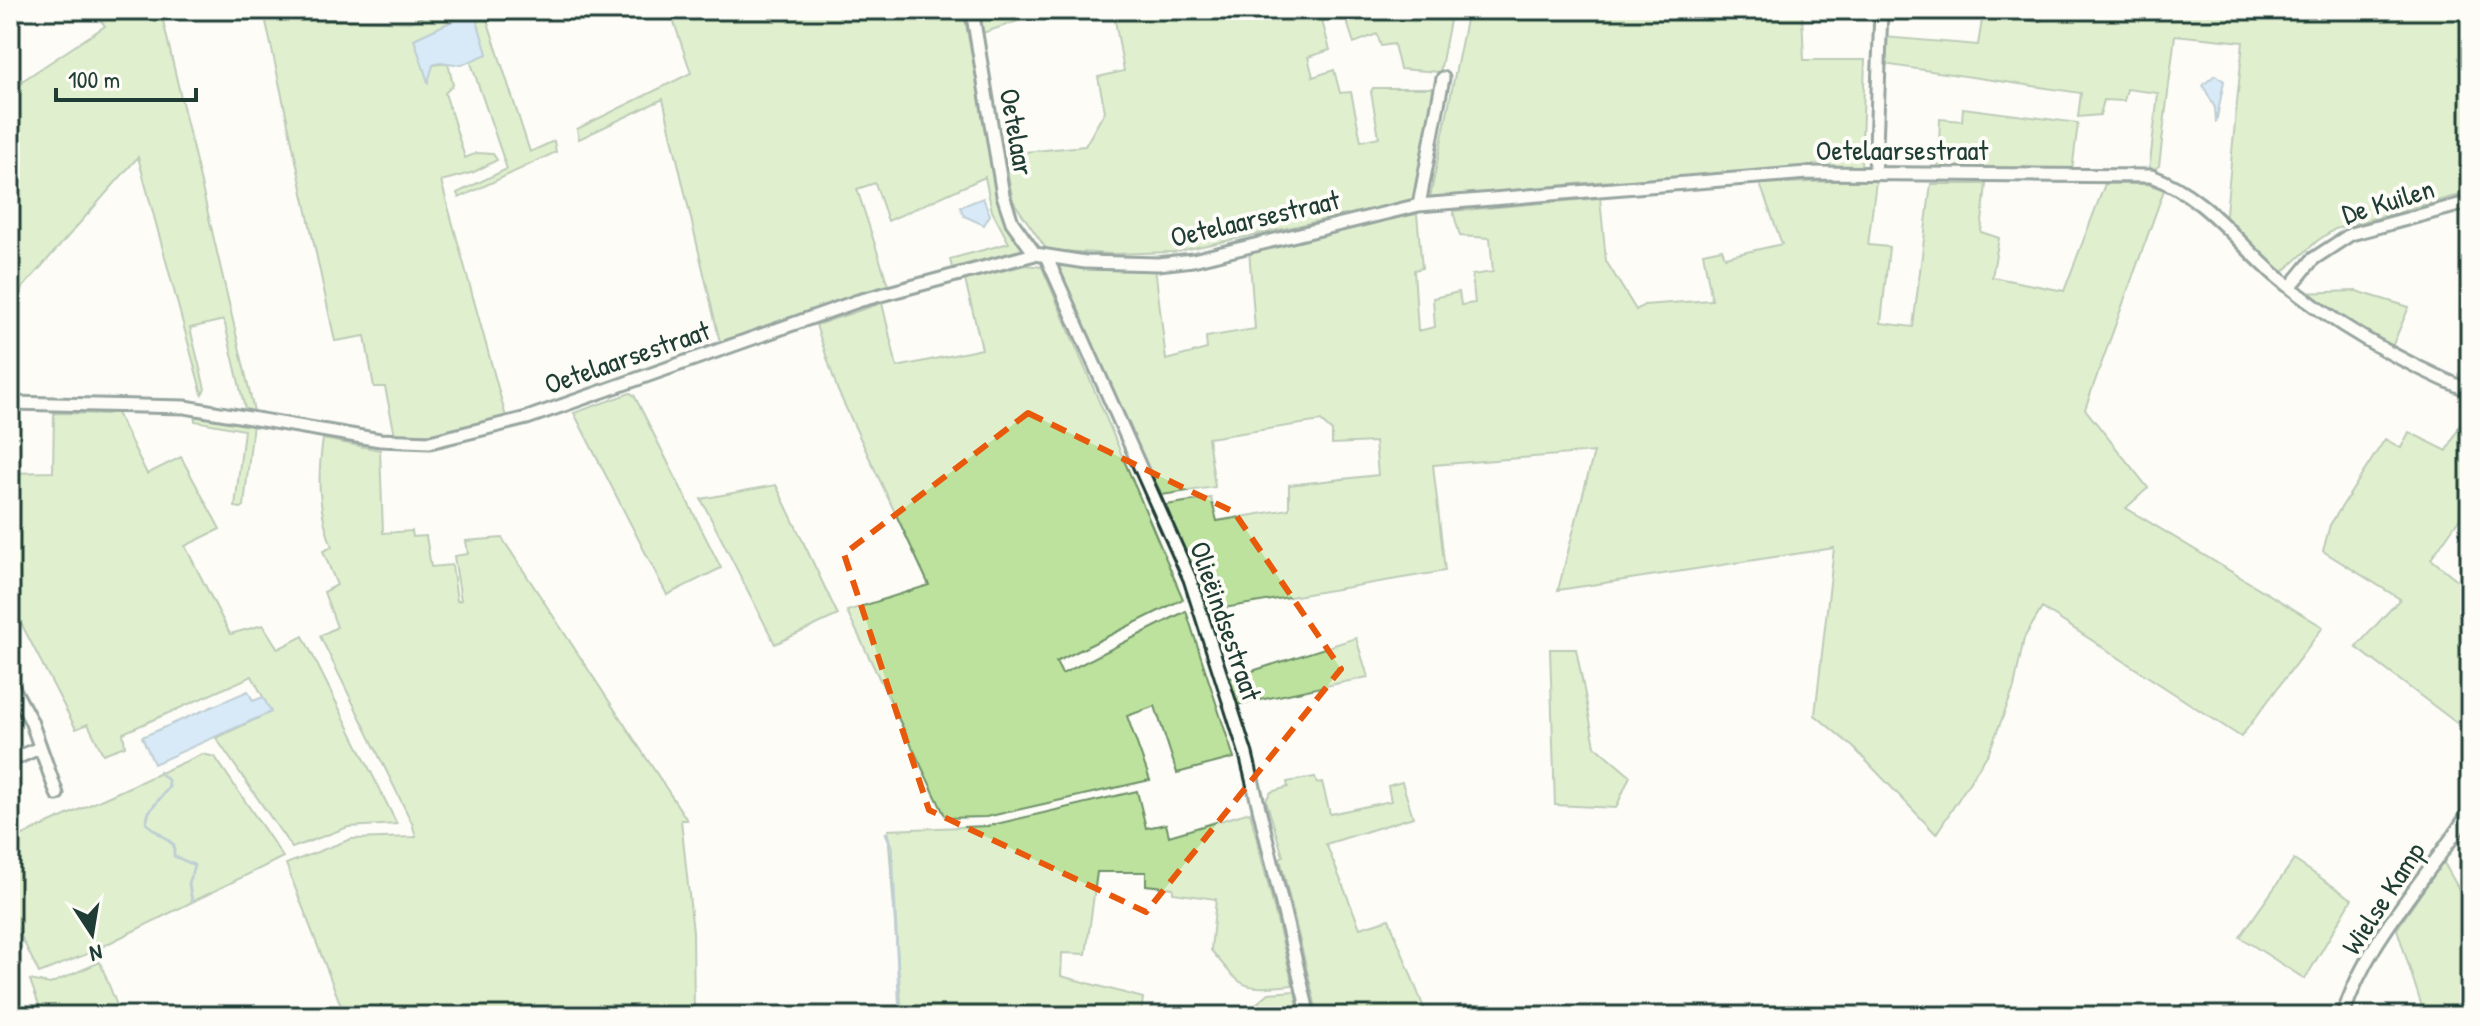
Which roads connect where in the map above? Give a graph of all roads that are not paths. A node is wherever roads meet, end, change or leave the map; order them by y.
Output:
1 (972, 10) edge
2 (1881, 10) edge
3 (2003, 10) edge
4 (2037, 14) dead end
5 (1443, 78) dead end
6 (1875, 173) junction
7 (2470, 202) edge
8 (1419, 205) junction
9 (1035, 254) junction
10 (1047, 258) junction
11 (2291, 286) junction
12 (2470, 391) edge
13 (10, 403) edge
14 (10, 682) edge
15 (39, 748) junction
16 (10, 761) edge
17 (57, 794) dead end
18 (2470, 811) edge
19 (1309, 1016) edge
20 (2343, 1016) edge

1 - 9 street, Oetelaar
2 - 6 street
3 - 4 street
5 - 8 street
6 - 8 street, Oetelaarsestraat
6 - 11 street, Oetelaarsestraat
7 - 11 street, De Kuilen
8 - 10 street, Oetelaarsestraat
9 - 10 street, Oetelaarsestraat
9 - 13 street, Oetelaarsestraat
10 - 19 street, Olieëindsestraat
11 - 12 street, Oetelaarsestraat
14 - 15 street
15 - 16 street
15 - 17 street
18 - 20 street, Wielse Kamp

